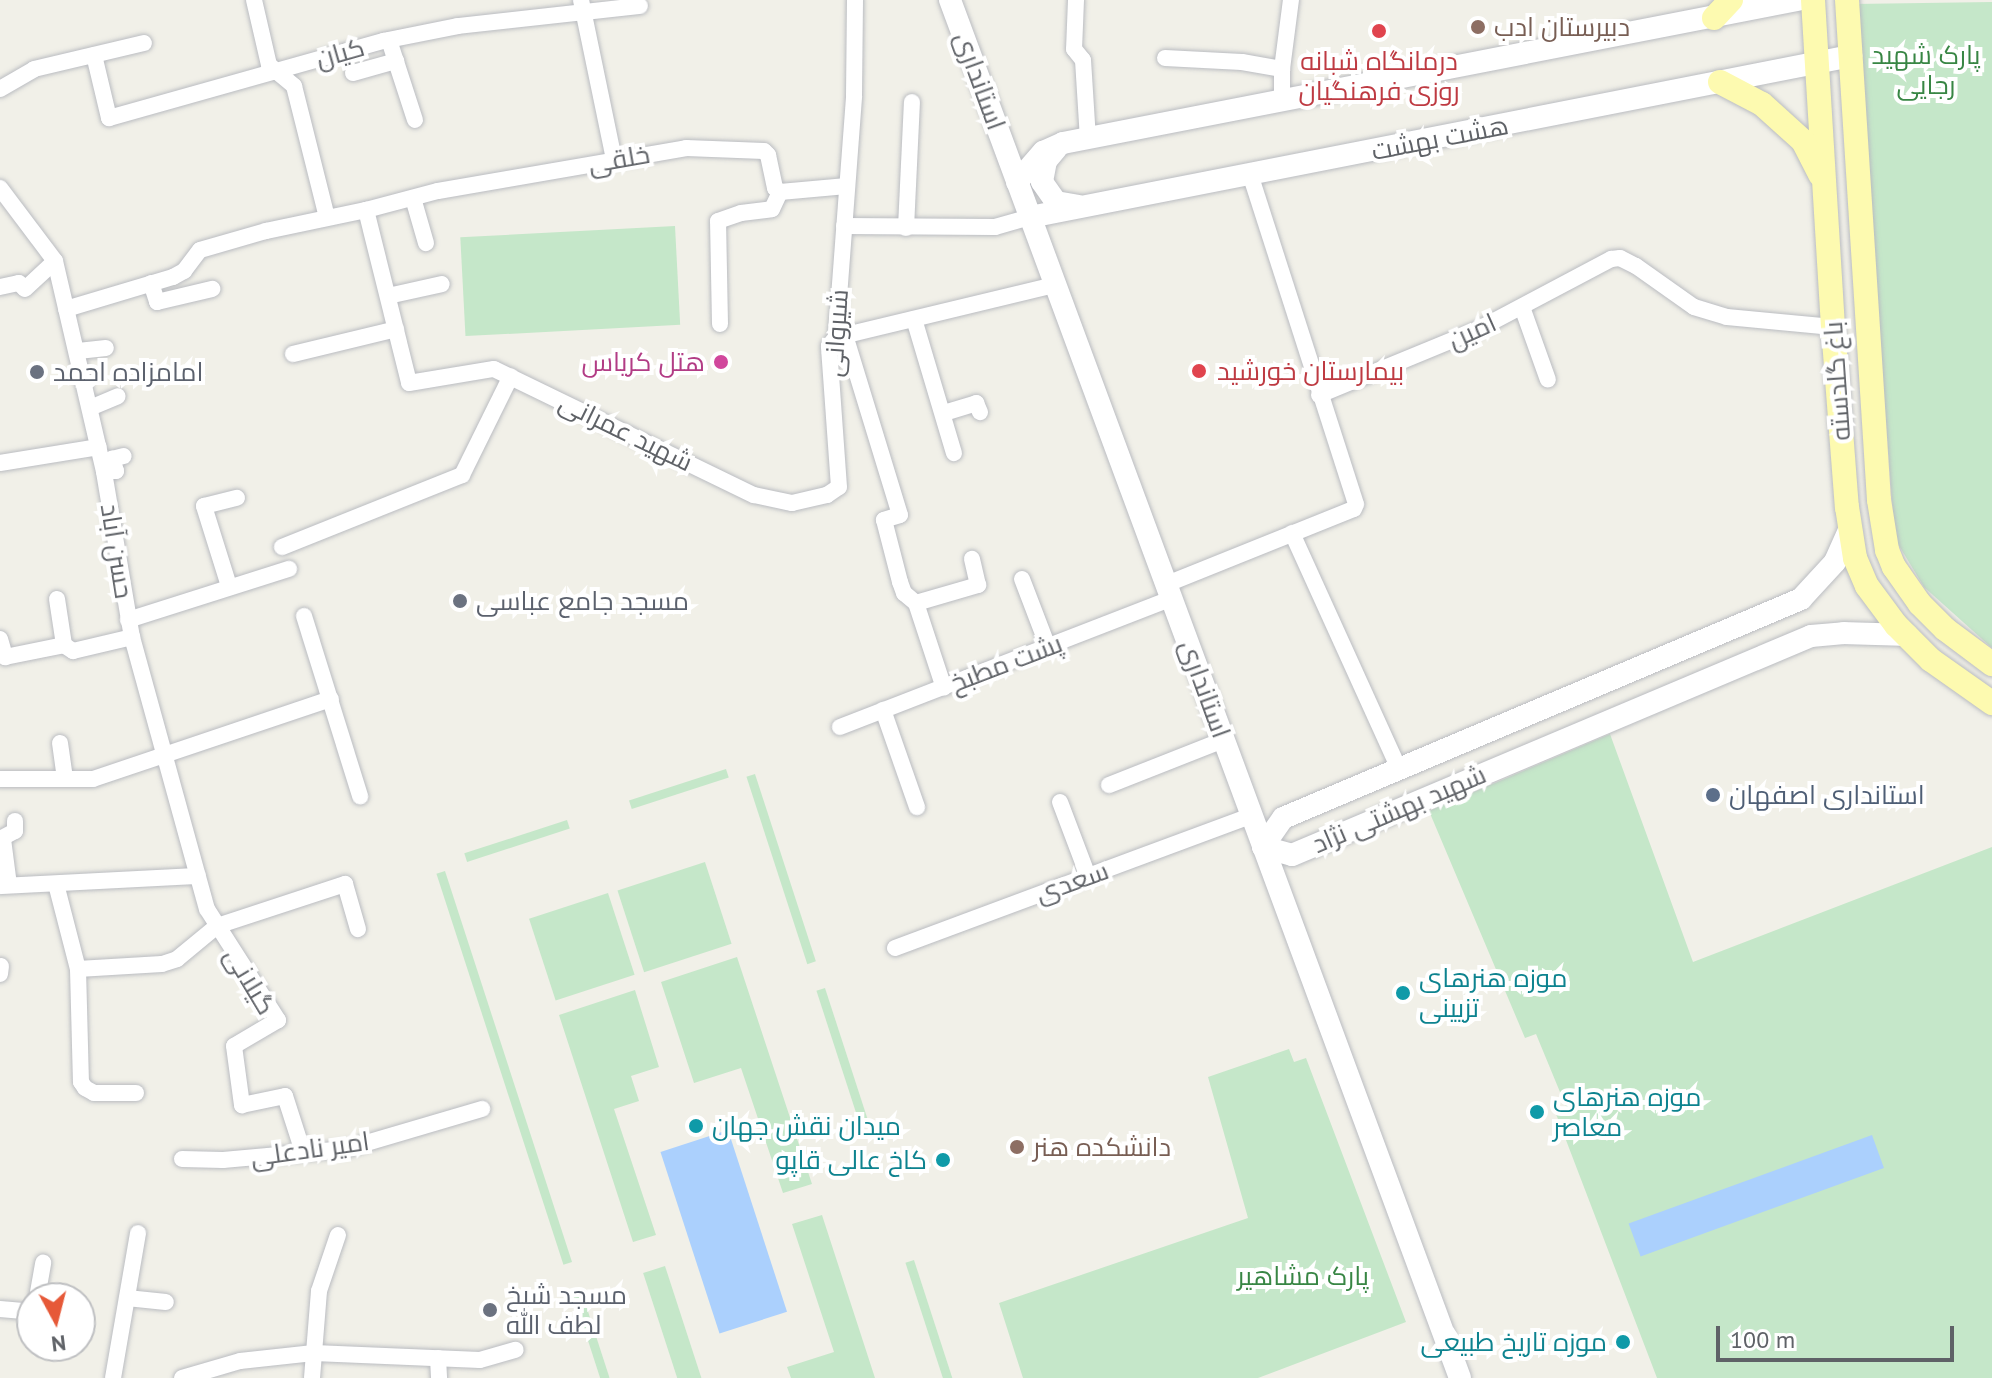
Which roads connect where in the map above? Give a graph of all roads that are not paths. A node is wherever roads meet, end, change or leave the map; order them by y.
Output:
1 (254, 0) edge
2 (855, 0) edge
3 (950, 0) edge
4 (1076, 0) edge
5 (1291, 0) edge
6 (1797, 0) edge
7 (1813, 0) edge
8 (1847, 0) edge
9 (582, 6) edge
10 (640, 6) dead end
11 (1723, 9) edge
12 (389, 40) junction
13 (144, 43) dead end
14 (94, 55) junction
15 (1851, 56) junction
16 (1165, 58) dead end
17 (396, 61) junction
18 (1816, 62) junction
19 (1282, 69) junction
20 (276, 72) junction
21 (353, 73) dead end
22 (1720, 82) junction
23 (0, 89) edge
24 (1282, 101) junction
25 (912, 102) dead end
26 (415, 120) dead end
27 (1088, 139) junction
28 (1063, 143) junction
29 (614, 159) junction
30 (1251, 176) junction
31 (1017, 182) junction
32 (847, 186) junction
33 (1826, 187) junction
34 (0, 188) edge
35 (780, 192) junction
36 (413, 198) junction
37 (1080, 206) junction
38 (366, 210) junction
39 (327, 217) junction
40 (1030, 217) junction
41 (844, 226) junction
42 (906, 228) junction
43 (426, 243) dead end
44 (55, 261) junction
45 (151, 283) junction
46 (442, 284) dead end
47 (1055, 285) junction
48 (0, 287) edge
49 (212, 289) dead end
50 (388, 296) junction
51 (1522, 307) junction
52 (66, 309) junction
53 (914, 319) junction
54 (720, 324) dead end
55 (1833, 327) junction
56 (396, 329) junction
57 (841, 336) junction
58 (106, 348) dead end
59 (78, 351) junction
60 (293, 354) dead end
61 (511, 376) junction
62 (1548, 380) dead end
63 (1319, 395) junction
64 (118, 396) dead end
65 (90, 408) junction
66 (980, 412) dead end
67 (944, 413) junction
68 (99, 447) junction
69 (954, 453) dead end
70 (124, 456) dead end
71 (0, 463) edge
72 (104, 472) junction
73 (839, 487) joint
74 (237, 498) dead end
75 (1850, 528) junction
76 (1292, 533) junction
77 (282, 547) dead end
78 (972, 559) dead end
79 (289, 569) dead end
80 (1022, 579) dead end
81 (229, 586) junction
82 (1169, 591) junction
83 (57, 599) dead end
84 (916, 603) junction
85 (304, 616) dead end
86 (128, 620) junction
87 (1907, 635) junction
88 (132, 637) junction
89 (64, 645) junction
90 (1, 647) edge
91 (1048, 647) junction
92 (1992, 664) edge
93 (944, 688) junction
94 (331, 699) junction
95 (1992, 703) edge
96 (883, 710) junction
97 (840, 727) dead end
98 (1223, 740) junction
99 (60, 743) dead end
100 (165, 752) junction
101 (1400, 771) junction
102 (0, 779) edge
103 (65, 779) junction
104 (1109, 785) dead end
105 (360, 796) dead end
106 (1060, 802) dead end
107 (917, 807) dead end
108 (1250, 816) junction
109 (15, 821) dead end
110 (2, 839) edge
111 (1263, 847) junction
112 (198, 876) junction
113 (1088, 876) junction
114 (56, 884) junction
115 (5, 886) edge
116 (217, 926) junction
117 (358, 929) dead end
118 (895, 948) dead end
119 (1, 966) edge
120 (78, 969) junction
121 (0, 974) edge
122 (136, 1093) dead end
123 (482, 1109) dead end
124 (303, 1152) junction
125 (182, 1159) dead end
126 (138, 1233) dead end
127 (338, 1235) dead end
128 (43, 1263) dead end
129 (40, 1282) edge
130 (127, 1298) junction
131 (166, 1302) dead end
132 (516, 1350) dead end
133 (314, 1353) junction
134 (438, 1358) junction
135 (113, 1378) edge
136 (182, 1378) edge
137 (312, 1378) edge
138 (439, 1378) edge
139 (1460, 1378) edge

1 - 20 street
2 - 32 street, شیروانی
3 - 31 main road, استانداری
4 - 27 street
5 - 19 street
6 - 11 main road
7 - 18 main road, باغ گلدسته
8 - 15 main road, باغ گلدسته
9 - 10 street, کیان
9 - 12 street, کیان
9 - 29 street
11 - 24 main road
12 - 17 street
12 - 20 street, کیان
13 - 14 street
14 - 20 street, کیان
14 - 23 street
15 - 18 main road, هشت بهشت
15 - 92 main road, باغ گلدسته
16 - 19 street
17 - 21 street
17 - 26 street
18 - 22 main road, هشت بهشت
18 - 33 main road, باغ گلدسته
19 - 24 street
20 - 39 street
22 - 30 main road, هشت بهشت
22 - 33 main road
24 - 27 main road
25 - 42 street
27 - 28 main road
28 - 31 main road
28 - 37 main road
29 - 35 street, خلقی
29 - 36 street, خلقی
30 - 37 main road, هشت بهشت
30 - 63 street
31 - 40 main road, استانداری
32 - 35 street
32 - 41 street, شیروانی
33 - 55 main road, باغ گلدسته
34 - 44 street, حسن آباد
35 - 54 street
36 - 38 street, خلقی
36 - 43 street
37 - 40 main road, هشت بهشت
38 - 39 street, خلقی
38 - 50 street
39 - 45 street, خلقی
40 - 42 street
40 - 47 main road, استانداری
41 - 42 street
41 - 57 street, شیروانی
44 - 48 street
44 - 52 street, حسن آباد
45 - 49 street
45 - 52 street
46 - 50 street
47 - 53 street
47 - 82 main road, استانداری
50 - 56 street
51 - 55 street, امین
51 - 62 street
51 - 63 street, امین
52 - 59 street, حسن آباد
53 - 57 street
53 - 67 street
55 - 75 main road, باغ گلدسته
56 - 60 street
56 - 61 street, شهید عمرانی
57 - 73 street, شیروانی
57 - 84 street
58 - 59 street
59 - 65 street, حسن آباد
61 - 73 street, شهید عمرانی
61 - 77 street
63 - 76 street, پشت مطبخ
64 - 65 street
65 - 68 street, حسن آباد
66 - 67 street
67 - 69 street
68 - 71 street
68 - 72 street, حسن آباد
70 - 72 street
72 - 86 street, حسن آباد
74 - 81 street
75 - 87 main road, باغ گلدسته
75 - 101 main road, شهید بهشتی نژاد
76 - 82 street, پشت مطبخ
76 - 101 street
78 - 84 street
79 - 81 street
80 - 91 street
81 - 86 street
82 - 91 street, پشت مطبخ
82 - 98 main road, استانداری
83 - 89 street
84 - 93 street
85 - 94 street
86 - 88 street, حسن آباد
87 - 95 main road, باغ گلدسته
87 - 111 main road, شهید بهشتی نژاد
88 - 89 street
88 - 100 street, حسن آباد
89 - 90 street
91 - 93 street, پشت مطبخ
93 - 96 street, پشت مطبخ
94 - 100 street
94 - 105 street
96 - 97 street, پشت مطبخ
96 - 107 street
98 - 104 street
98 - 108 main road, استانداری
99 - 103 street
100 - 103 street
100 - 112 street, حسن آباد
101 - 111 main road, شهید بهشتی نژاد
102 - 103 street
106 - 113 street
108 - 111 main road, استانداری
108 - 113 street, سعدی
109 - 110 street
110 - 115 street
111 - 139 main road, استانداری
112 - 114 street
112 - 116 street, حسن آباد
113 - 118 street, سعدی
114 - 115 street
114 - 120 street
116 - 117 street
116 - 120 street
116 - 124 street, گیلانی
119 - 121 street
120 - 122 street
123 - 124 street, امیر نادعلی
124 - 125 street, امیر نادعلی
126 - 130 street
127 - 133 street
128 - 129 street
130 - 131 street
130 - 135 street
132 - 134 street
133 - 134 street
133 - 136 street
133 - 137 street
134 - 138 street

